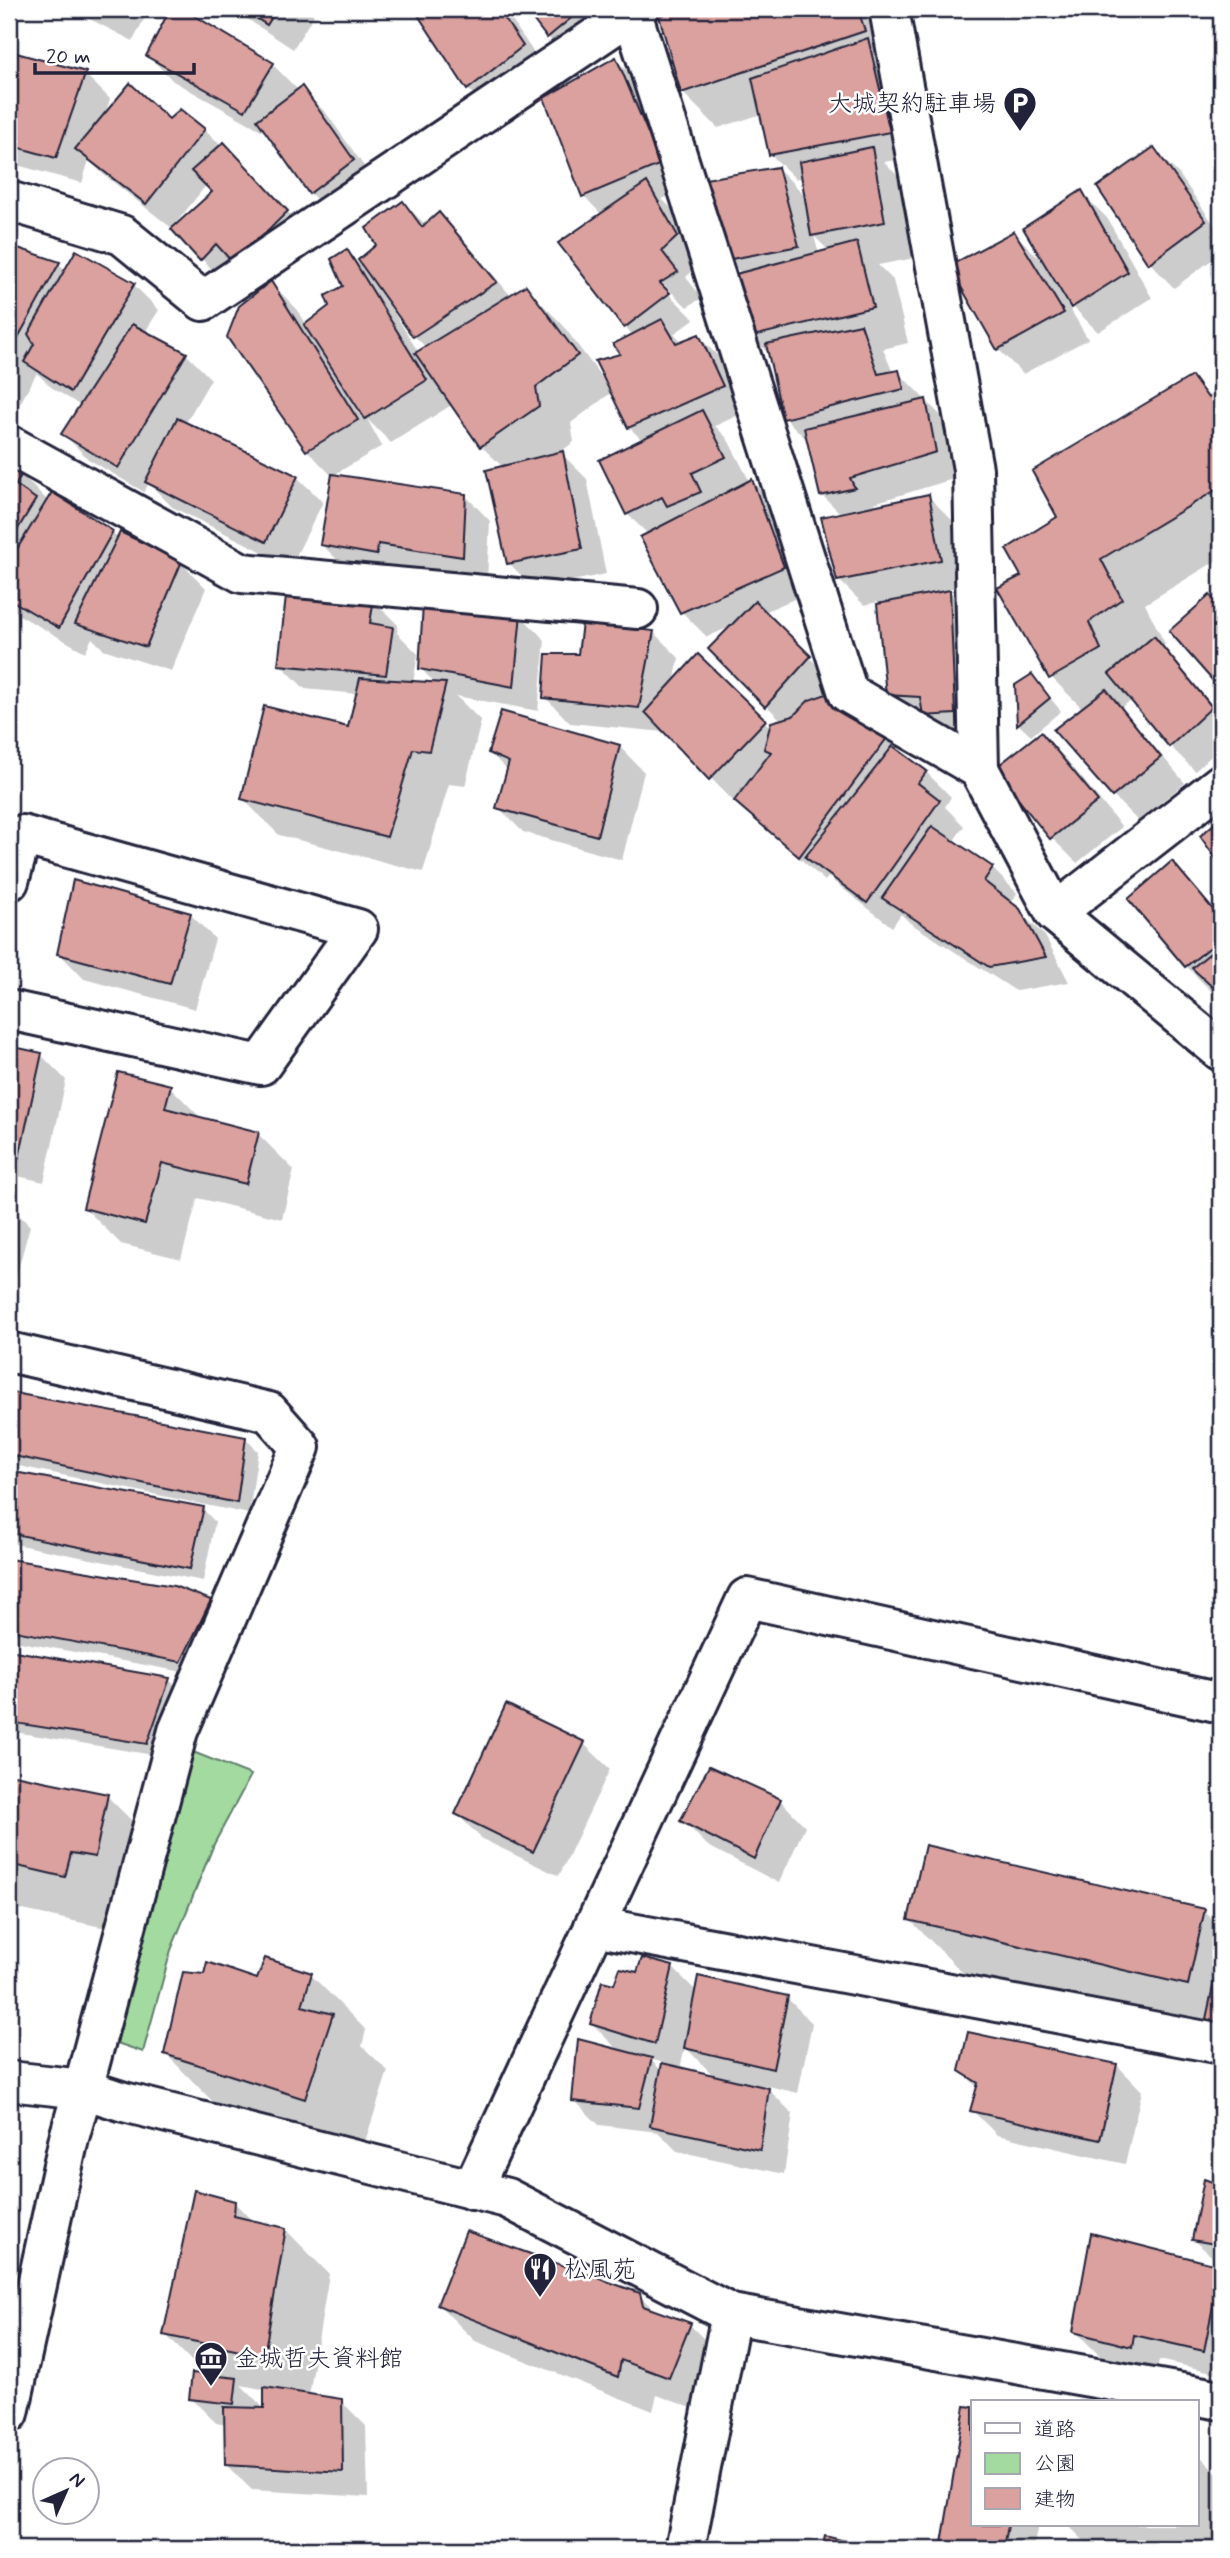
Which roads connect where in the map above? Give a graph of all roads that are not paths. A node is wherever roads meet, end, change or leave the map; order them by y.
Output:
1 (888, 9) edge
2 (635, 11) edge
3 (9, 201) edge
4 (9, 445) edge
5 (638, 609) dead end
6 (979, 769) junction
7 (1221, 784) edge
8 (9, 881) edge
9 (1055, 913) junction
10 (9, 1010) edge
11 (1218, 1044) edge
12 (9, 1352) edge
13 (1221, 1703) edge
14 (594, 1926) junction
15 (1221, 2044) edge
16 (9, 2081) edge
17 (83, 2089) junction
18 (472, 2190) junction
19 (731, 2314) junction
20 (1221, 2400) edge
21 (9, 2413) edge
22 (685, 2549) edge

1 - 6 street
2 - 3 street
2 - 6 street
4 - 5 street
6 - 9 street
7 - 9 street
8 - 10 street
9 - 11 street
12 - 17 street
13 - 14 street
14 - 15 street
14 - 18 street
16 - 17 street
17 - 18 street
17 - 21 street
18 - 19 street
19 - 20 street
19 - 22 street

